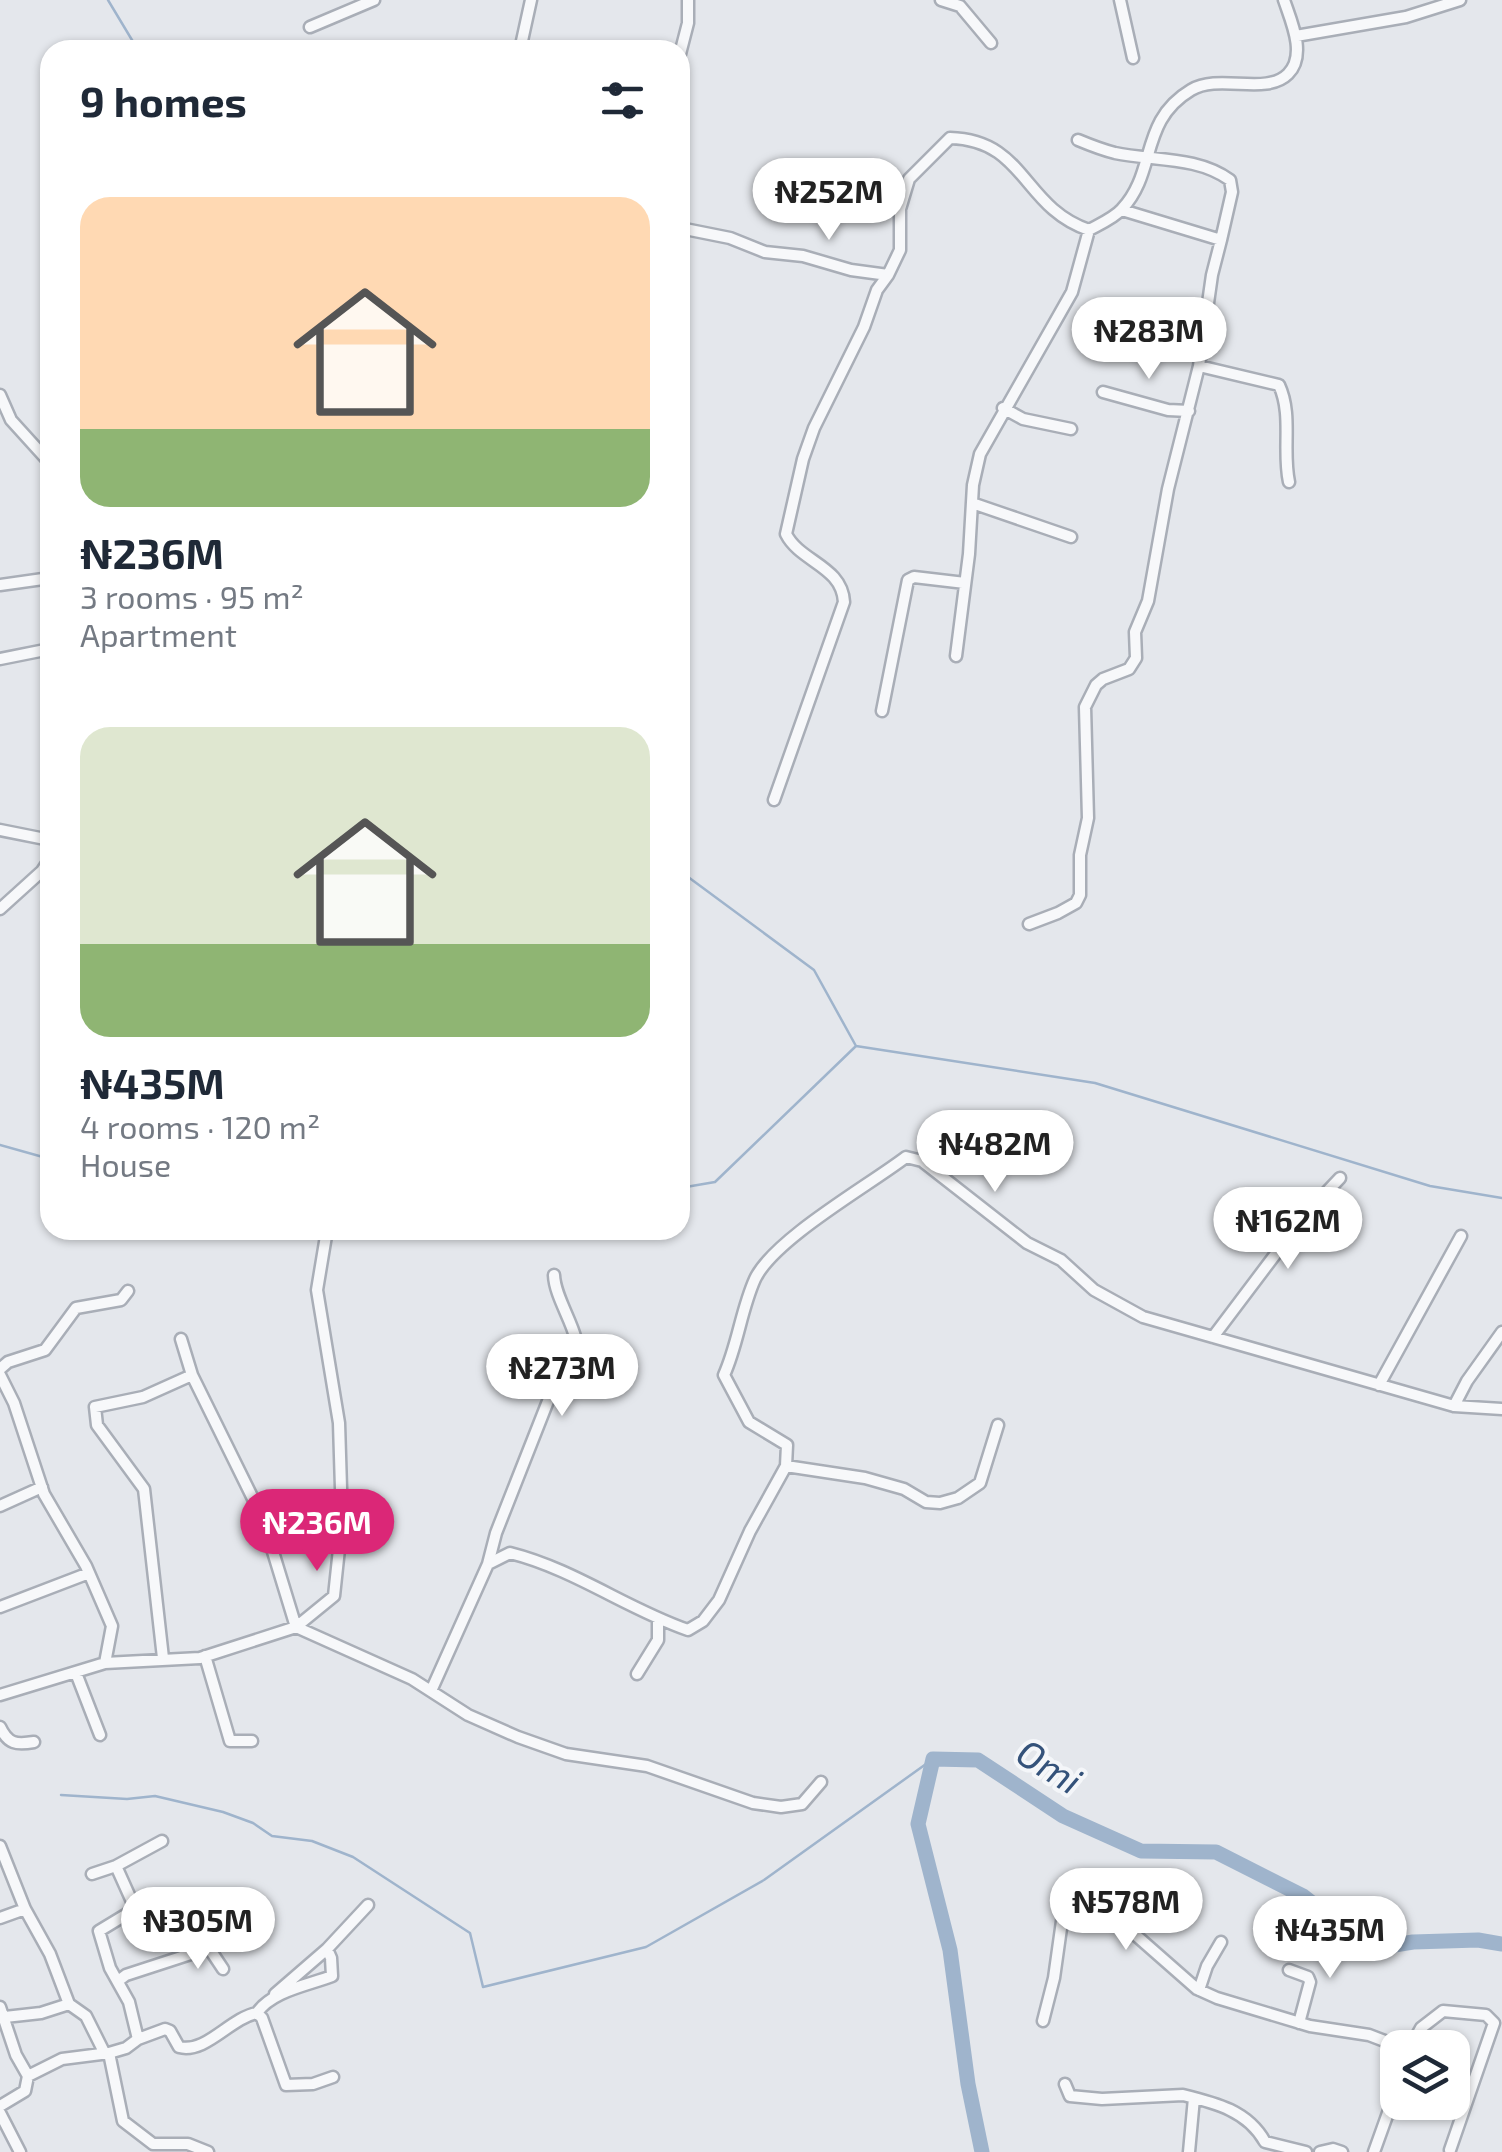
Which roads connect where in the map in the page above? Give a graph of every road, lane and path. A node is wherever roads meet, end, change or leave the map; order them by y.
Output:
1 (374, 0) edge
2 (532, 0) edge
3 (688, 0) edge
4 (941, 0) edge
5 (1120, 0) edge
6 (1284, 0) edge
7 (1460, 0) edge
8 (310, 27) dead end
9 (1296, 36) junction
10 (522, 40) edge
11 (684, 40) edge
12 (991, 43) dead end
13 (1132, 58) dead end
14 (1078, 140) dead end
15 (1148, 158) junction
16 (1122, 210) junction
17 (1090, 230) junction
18 (690, 231) edge
19 (1222, 240) junction
20 (888, 275) junction
21 (1199, 366) junction
22 (1103, 392) dead end
23 (0, 395) edge
24 (1004, 408) junction
25 (1188, 411) junction
26 (1072, 430) dead end
27 (40, 452) edge
28 (1289, 482) dead end
29 (972, 504) junction
30 (1071, 537) dead end
31 (40, 579) edge
32 (965, 583) junction
33 (0, 585) edge
34 (40, 651) edge
35 (956, 656) dead end
36 (0, 659) edge
37 (882, 711) dead end
38 (774, 800) dead end
39 (0, 830) edge
40 (40, 838) edge
41 (40, 873) edge
42 (0, 909) edge
43 (1029, 924) dead end
44 (1340, 1178) dead end
45 (1461, 1236) dead end
46 (325, 1240) edge
47 (554, 1275) dead end
48 (128, 1291) dead end
49 (1502, 1332) edge
50 (1213, 1337) junction
51 (181, 1339) dead end
52 (0, 1372) edge
53 (192, 1375) junction
54 (1379, 1385) junction
55 (1454, 1406) junction
56 (1502, 1409) edge
57 (998, 1425) dead end
58 (786, 1466) junction
59 (42, 1488) junction
60 (0, 1506) edge
61 (488, 1564) junction
62 (88, 1572) junction
63 (0, 1607) edge
64 (658, 1620) junction
65 (296, 1627) junction
66 (204, 1656) junction
67 (163, 1658) junction
68 (105, 1663) junction
69 (76, 1673) junction
70 (637, 1674) dead end
71 (432, 1691) junction
72 (0, 1695) edge
73 (0, 1727) edge
74 (100, 1735) dead end
75 (252, 1741) dead end
76 (34, 1742) dead end
77 (820, 1782) dead end
78 (162, 1841) dead end
79 (0, 1846) edge
80 (116, 1866) junction
81 (92, 1874) dead end
82 (368, 1905) dead end
83 (25, 1909) junction
84 (247, 1914) dead end
85 (0, 1918) edge
86 (1221, 1942) dead end
87 (209, 1948) junction
88 (326, 1949) junction
89 (222, 1969) dead end
90 (1290, 1970) dead end
91 (118, 1981) junction
92 (1199, 1990) junction
93 (69, 2004) junction
94 (260, 2009) junction
95 (2, 2012) edge
96 (1044, 2022) dead end
97 (1299, 2023) junction
98 (1420, 2030) edge
99 (138, 2038) junction
100 (1380, 2038) edge
101 (107, 2053) junction
102 (28, 2076) junction
103 (333, 2077) dead end
104 (1065, 2084) dead end
105 (1470, 2092) edge
106 (1194, 2098) junction
107 (0, 2110) edge
108 (1385, 2120) edge
109 (1460, 2120) edge
110 (1450, 2150) dead end
111 (20, 2152) edge
112 (208, 2152) edge
113 (1188, 2152) edge
114 (1306, 2152) edge
115 (1320, 2152) edge
116 (1342, 2152) edge
117 (1374, 2152) edge

1 - 8 street
2 - 10 street
3 - 11 street
4 - 12 street
5 - 13 street
6 - 9 street
7 - 9 street
9 - 15 street
14 - 15 street
15 - 16 street
15 - 19 street
16 - 17 street
16 - 19 street
17 - 20 street
17 - 24 street
18 - 20 street
19 - 21 street
20 - 38 street
21 - 25 street
21 - 28 street
22 - 25 street
23 - 27 street
24 - 26 street
24 - 29 street
25 - 43 street
29 - 30 street
29 - 32 street
31 - 33 street
32 - 35 street
32 - 37 street
34 - 36 street
39 - 40 street
41 - 42 street
44 - 50 street
45 - 54 street
46 - 65 street
47 - 61 street
48 - 52 street
49 - 55 street
50 - 54 street
50 - 58 street
51 - 53 street
52 - 59 street
53 - 65 street
53 - 67 street
54 - 55 street
55 - 56 street
57 - 58 street
58 - 64 street
59 - 60 street
59 - 62 street
61 - 64 street
61 - 71 street
62 - 63 street
62 - 68 street
64 - 70 street
65 - 66 street
65 - 71 street
66 - 67 street
66 - 75 street
67 - 68 street
68 - 69 street
69 - 72 street
69 - 74 street
71 - 77 street
73 - 76 street
78 - 80 street
79 - 83 street
80 - 81 street
80 - 91 street
82 - 88 street
83 - 85 street
83 - 93 street
84 - 87 street
86 - 92 street
87 - 89 street
87 - 91 street
88 - 94 street
88 - 94 street
90 - 97 street
91 - 99 street
92 - 96 street
92 - 97 street
93 - 95 street
93 - 101 street
94 - 99 street
94 - 103 street
95 - 102 street
97 - 100 street
98 - 105 street
99 - 101 street
101 - 102 street
101 - 112 street
102 - 107 street
104 - 106 street
106 - 113 street
106 - 114 street
107 - 111 street
108 - 117 street
109 - 110 street
115 - 116 street

